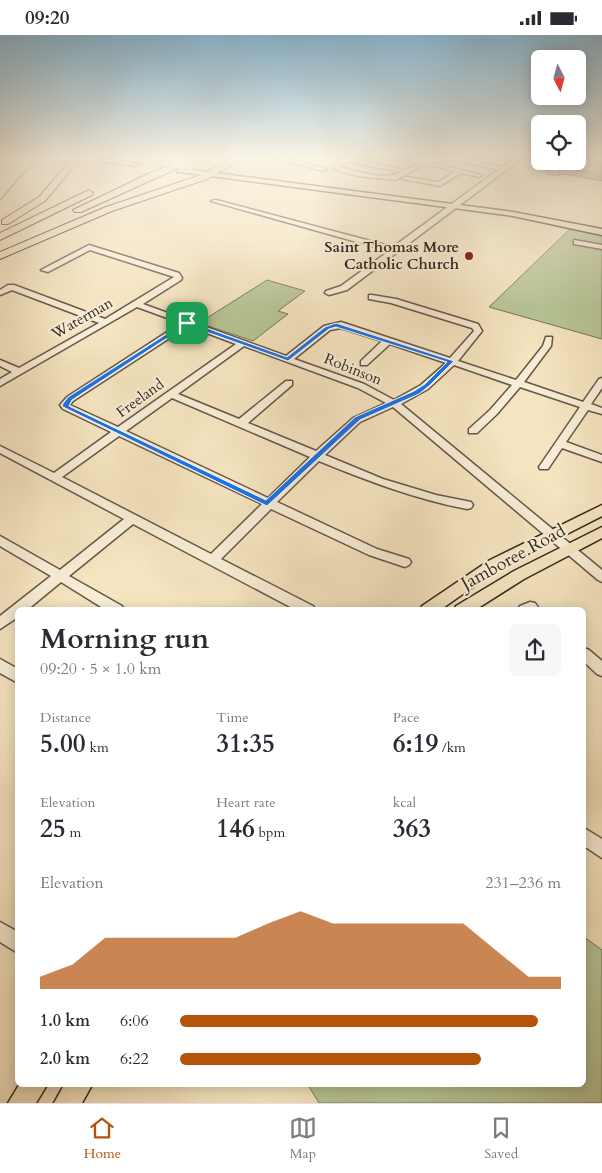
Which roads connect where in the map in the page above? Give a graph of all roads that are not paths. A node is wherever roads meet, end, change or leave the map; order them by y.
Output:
1 (28, 209) edge
2 (57, 209) edge
3 (80, 209) edge
4 (109, 209) edge
5 (243, 209) edge
6 (448, 209) edge
7 (474, 209) edge
8 (518, 209) edge
9 (0, 225) edge
10 (602, 226) edge
11 (602, 233) edge
12 (0, 237) edge
13 (577, 243) dead end
14 (602, 247) edge
15 (397, 248) junction
16 (0, 249) edge
17 (0, 256) edge
18 (46, 270) dead end
19 (0, 293) edge
20 (329, 293) dead end
21 (372, 297) dead end
22 (136, 304) junction
23 (105, 322) junction
24 (187, 323) junction
25 (549, 339) dead end
26 (388, 341) junction
27 (242, 343) junction
28 (288, 359) junction
29 (451, 361) junction
30 (0, 363) edge
31 (364, 363) dead end
32 (20, 372) junction
33 (602, 381) edge
34 (0, 383) edge
35 (289, 383) dead end
36 (517, 384) junction
37 (171, 394) junction
38 (392, 403) junction
39 (585, 406) junction
40 (602, 411) edge
41 (241, 423) junction
42 (473, 431) dead end
43 (118, 432) junction
44 (561, 444) junction
45 (1, 452) edge
46 (318, 456) junction
47 (602, 459) edge
48 (544, 467) dead end
49 (56, 477) junction
50 (267, 504) junction
51 (467, 505) dead end
52 (602, 510) edge
53 (133, 518) junction
54 (602, 532) edge
55 (551, 534) junction
56 (0, 540) edge
57 (568, 549) junction
58 (213, 559) junction
59 (405, 562) dead end
60 (60, 575) junction
61 (602, 577) edge
62 (21, 607) edge
63 (112, 607) edge
64 (302, 607) edge
65 (432, 607) edge
66 (467, 607) edge
67 (15, 612) edge
68 (0, 624) edge
69 (586, 656) edge
70 (0, 665) edge
71 (602, 671) edge
72 (15, 675) edge
73 (586, 837) edge
74 (602, 849) edge
75 (0, 931) edge
76 (15, 942) edge
77 (33, 1087) edge
78 (78, 1087) edge
79 (21, 1103) edge
80 (67, 1103) edge

1 - 9 highway
2 - 12 highway
3 - 16 highway
4 - 17 highway
5 - 15 street
6 - 15 street
7 - 11 main road
8 - 10 main road
13 - 14 street
15 - 20 street
18 - 22 street, Waterman
19 - 23 street
21 - 29 street
22 - 23 street, Waterman
22 - 24 street, Robinson
23 - 32 street, Waterman
24 - 27 street, Robinson
24 - 43 street
25 - 36 street
26 - 28 street
26 - 29 street
26 - 31 street
27 - 28 street, Robinson
27 - 37 street, Freeland
28 - 38 street, Robinson
29 - 36 street
29 - 38 street
30 - 32 street
32 - 34 street, Waterman
33 - 39 street
35 - 41 street
36 - 39 street
36 - 42 street
37 - 41 street
37 - 43 street, Freeland
38 - 46 street
38 - 55 street, Robinson
39 - 40 street
39 - 44 street
41 - 46 street
43 - 49 street, Freeland
43 - 50 street
44 - 47 street
44 - 48 street
45 - 49 street
46 - 50 street
46 - 51 street
49 - 53 street
50 - 58 street
50 - 59 street
52 - 55 main road, Jamboree Road
53 - 58 street
53 - 60 street
54 - 57 main road, Jamboree Road
55 - 57 street, Robinson
55 - 65 main road, Jamboree Road
56 - 60 street
57 - 61 street, Robinson
57 - 66 main road, Jamboree Road
58 - 64 street
60 - 62 street
60 - 63 street
67 - 68 street
69 - 71 street
70 - 72 street
73 - 74 street
75 - 76 street
77 - 79 main road
78 - 80 main road

